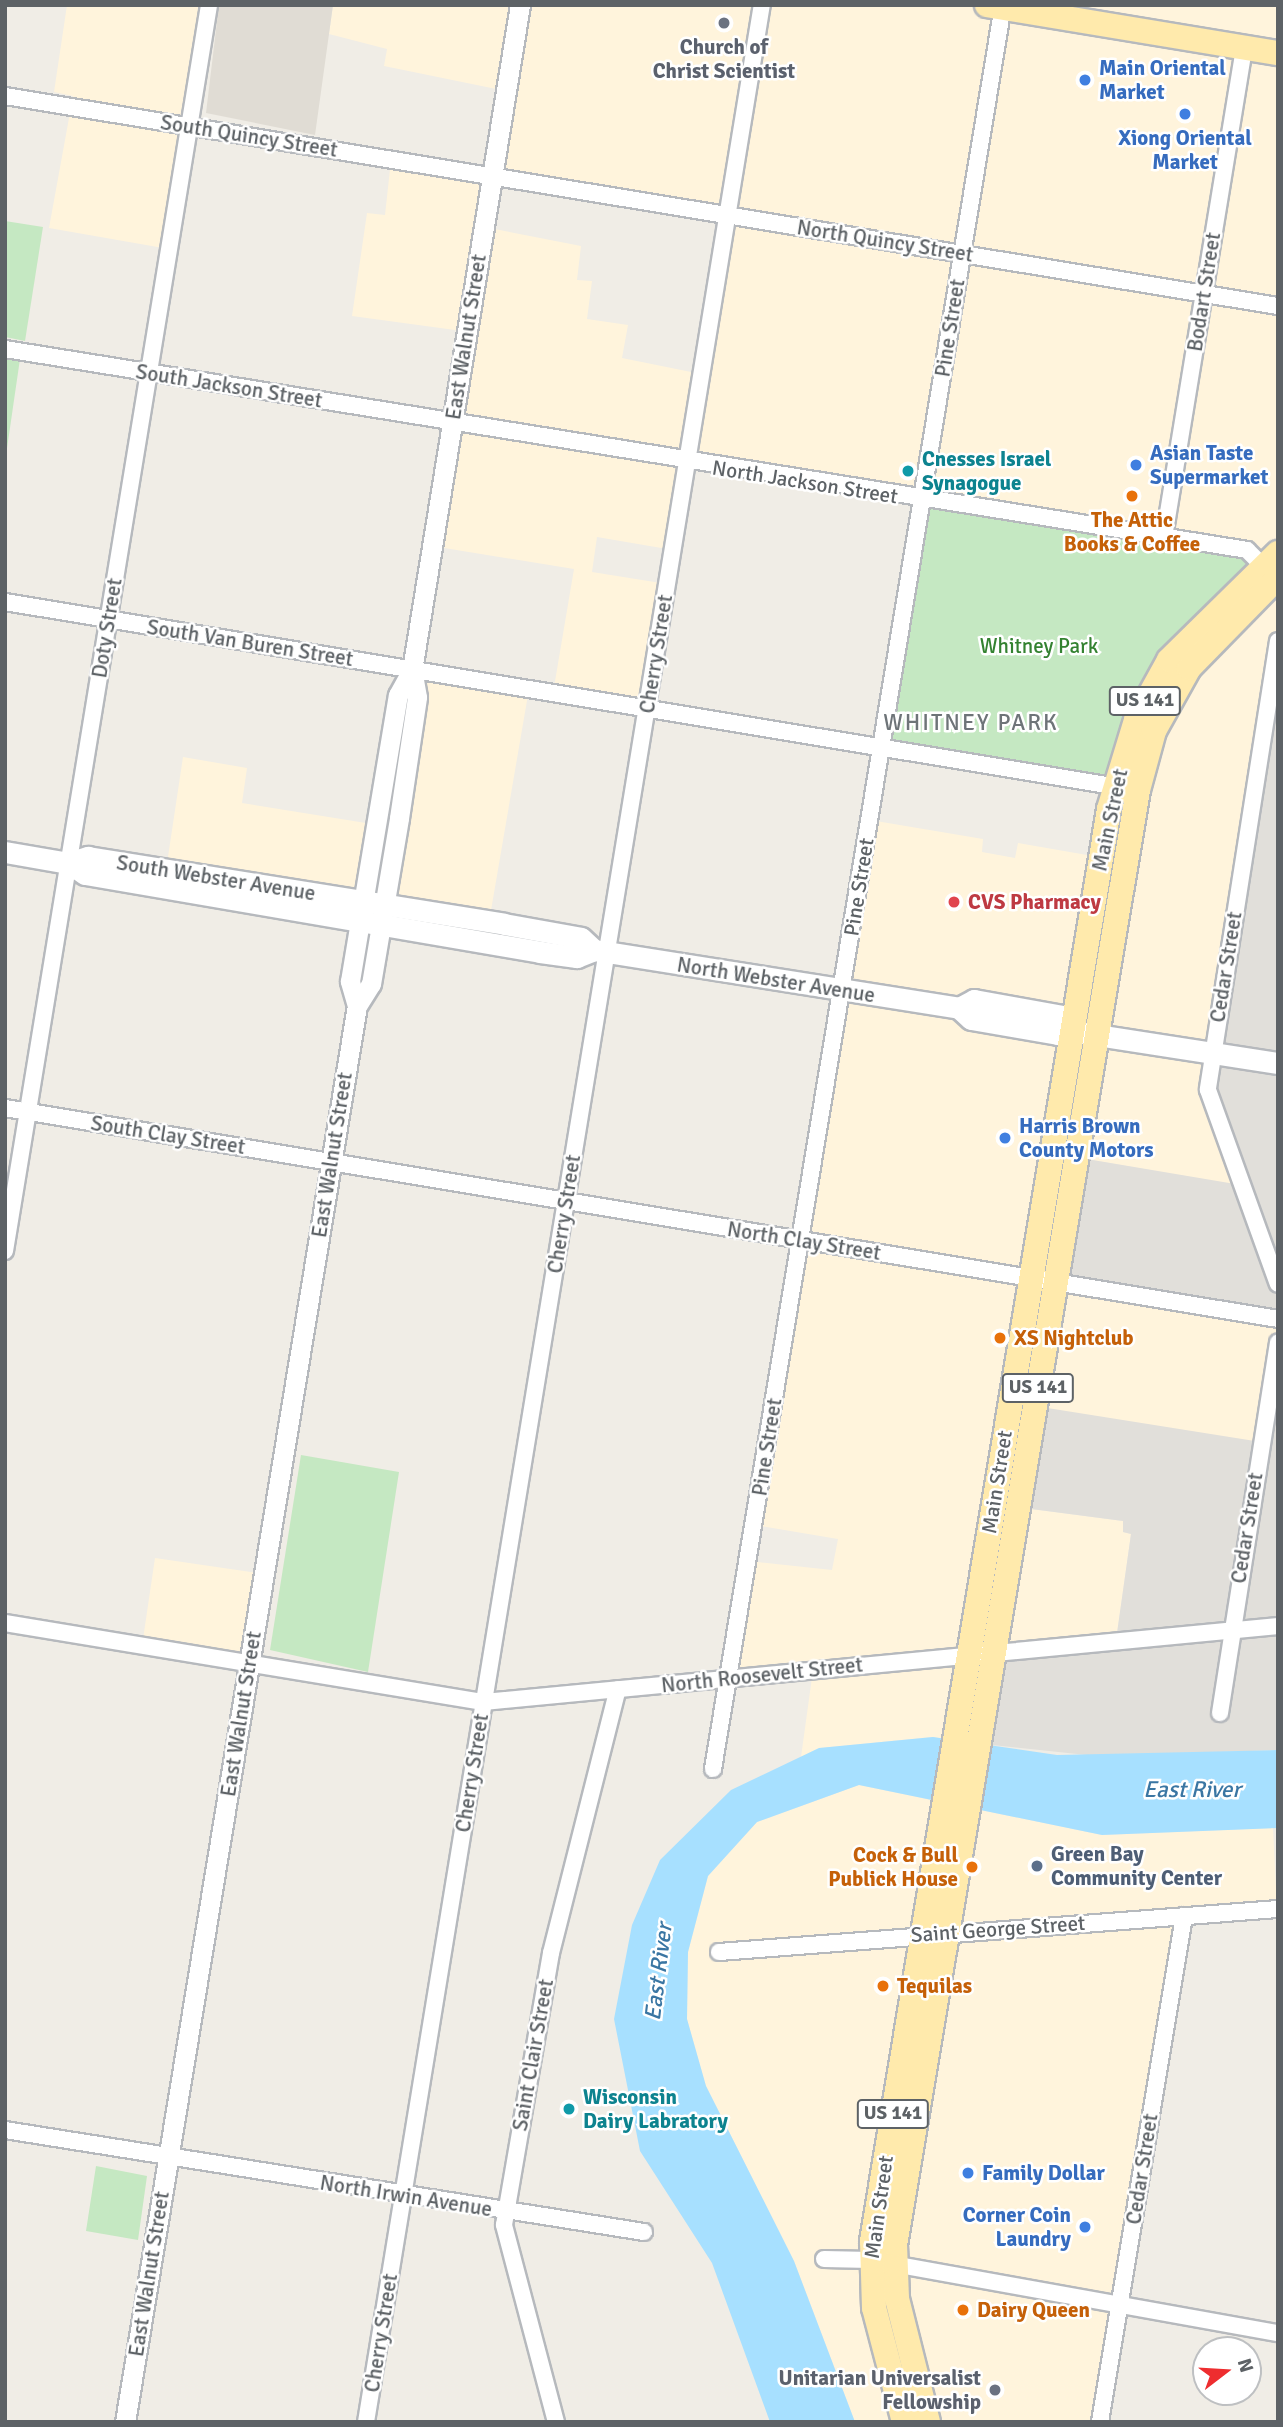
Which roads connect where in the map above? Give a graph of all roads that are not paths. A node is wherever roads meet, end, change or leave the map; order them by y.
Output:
1 (209, 5) edge
2 (520, 5) edge
3 (762, 5) edge
4 (998, 6) edge
5 (1244, 48) junction
6 (1278, 53) edge
7 (5, 96) edge
8 (189, 126) junction
9 (492, 176) junction
10 (727, 215) junction
11 (962, 254) junction
12 (1203, 294) junction
13 (1278, 306) edge
14 (5, 349) edge
15 (149, 373) junction
16 (452, 423) junction
17 (687, 462) junction
18 (922, 501) junction
19 (1164, 537) junction
20 (1274, 573) edge
21 (5, 602) edge
22 (109, 619) junction
23 (1278, 641) edge
24 (412, 670) junction
25 (647, 709) junction
26 (881, 748) junction
27 (1126, 788) junction
28 (5, 852) edge
29 (69, 863) junction
30 (374, 903) junction
31 (370, 925) junction
32 (600, 951) junction
33 (842, 990) junction
34 (1083, 1032) junction
35 (1212, 1053) junction
36 (1278, 1063) edge
37 (5, 1108) edge
38 (28, 1112) junction
39 (331, 1162) junction
40 (566, 1201) junction
41 (801, 1240) junction
42 (5, 1251) edge
43 (1044, 1281) junction
44 (1278, 1284) edge
45 (1278, 1319) edge
46 (1278, 1343) edge
47 (5, 1623) edge
48 (1278, 1626) edge
49 (1231, 1629) junction
50 (994, 1651) junction
51 (969, 1653) junction
52 (249, 1663) junction
53 (729, 1678) junction
54 (618, 1689) junction
55 (484, 1702) junction
56 (1220, 1713) dead end
57 (967, 1740) junction
58 (713, 1769) dead end
59 (1278, 1909) edge
60 (1184, 1916) junction
61 (935, 1933) junction
62 (719, 1952) dead end
63 (5, 2130) edge
64 (168, 2157) junction
65 (403, 2196) junction
66 (506, 2212) junction
67 (643, 2232) dead end
68 (824, 2259) dead end
69 (870, 2260) junction
70 (895, 2264) junction
71 (1119, 2307) junction
72 (1278, 2333) edge
73 (125, 2422) edge
74 (366, 2422) edge
75 (556, 2422) edge
76 (904, 2422) edge
77 (928, 2422) edge
78 (1100, 2422) edge

1 - 8 street, Doty Street
2 - 9 street, East Walnut Street
3 - 10 street, Cherry Street
4 - 5 main road
4 - 11 street, Pine Street
5 - 6 main road
5 - 12 street, Bodart Street
7 - 8 street, South Quincy Street
8 - 9 street, South Quincy Street
8 - 15 street, Doty Street
9 - 10 street, North Quincy Street
9 - 16 street, East Walnut Street
10 - 11 street, North Quincy Street
10 - 17 street, Cherry Street
11 - 12 street, North Quincy Street
11 - 18 street, Pine Street
12 - 13 street, North Quincy Street
12 - 19 street, Bodart Street
14 - 15 street, South Jackson Street
15 - 16 street, South Jackson Street
15 - 22 street, Doty Street
16 - 17 street, North Jackson Street
16 - 24 street, East Walnut Street
17 - 18 street, North Jackson Street
17 - 25 street, Cherry Street
18 - 19 street, North Jackson Street
18 - 26 street, Pine Street
19 - 20 street, North Jackson Street
20 - 27 main road, Main Street / US 141
21 - 22 street, South Van Buren Street
22 - 24 street, South Van Buren Street
22 - 29 street, Doty Street
23 - 35 street, Cedar Street
24 - 25 street, South Van Buren Street
24 - 30 street, East Walnut Street
25 - 26 street, South Van Buren Street
25 - 32 street, Cherry Street
26 - 27 street, South Van Buren Street
26 - 33 street, Pine Street
27 - 34 main road, Main Street / US 141
28 - 29 main road, South Webster Avenue
29 - 30 main road, South Webster Avenue
29 - 31 main road, South Webster Avenue
29 - 38 street, Doty Street
30 - 31 street, East Walnut Street
30 - 32 main road, North Webster Avenue
31 - 32 main road, North Webster Avenue
31 - 39 street, East Walnut Street
32 - 33 main road, North Webster Avenue
32 - 40 street, Cherry Street
33 - 34 main road, North Webster Avenue
33 - 41 street, Pine Street
34 - 35 main road, North Webster Avenue
34 - 43 main road, Main Street / US 141
35 - 36 main road, North Webster Avenue
35 - 44 street, Cedar Street
37 - 38 street, South Clay Street
38 - 39 street, South Clay Street
38 - 42 street, Doty Street
39 - 40 street, North Clay Street
39 - 52 street, East Walnut Street
40 - 41 street, North Clay Street
40 - 55 street, Cherry Street
41 - 43 street, North Clay Street
41 - 53 street, Pine Street
43 - 45 street, North Clay Street
43 - 50 main road, Main Street / US 141
43 - 51 main road, Main Street / US 141
46 - 49 street, Cedar Street
47 - 52 street, North Roosevelt Street
48 - 49 street, North Roosevelt Street
49 - 50 street, North Roosevelt Street
49 - 56 street, Cedar Street
50 - 51 street, North Roosevelt Street
50 - 57 main road, Main Street / US 141
51 - 53 street, North Roosevelt Street
51 - 57 main road, Main Street / US 141
52 - 55 street, North Roosevelt Street
52 - 64 street, East Walnut Street
53 - 54 street, North Roosevelt Street
53 - 58 street, Pine Street
54 - 55 street, North Roosevelt Street
54 - 66 street, Saint Clair Street
55 - 65 street, Cherry Street
57 - 61 main road, Main Street / US 141
59 - 60 street, Saint George Street
60 - 61 street, Saint George Street
60 - 71 street, Cedar Street
61 - 62 street, Saint George Street
61 - 69 main road, Main Street / US 141
61 - 70 main road, Main Street / US 141
63 - 64 street, North Irwin Avenue
64 - 65 street, North Irwin Avenue
64 - 73 street, East Walnut Street
65 - 66 street, North Irwin Avenue
65 - 74 street, Cherry Street
66 - 67 street, North Irwin Avenue
66 - 75 street, Saint Clair Street
68 - 69 street
69 - 70 street
69 - 76 main road, Main Street / US 141
70 - 71 street
70 - 77 main road, Main Street / US 141
71 - 72 street
71 - 78 street, Cedar Street

